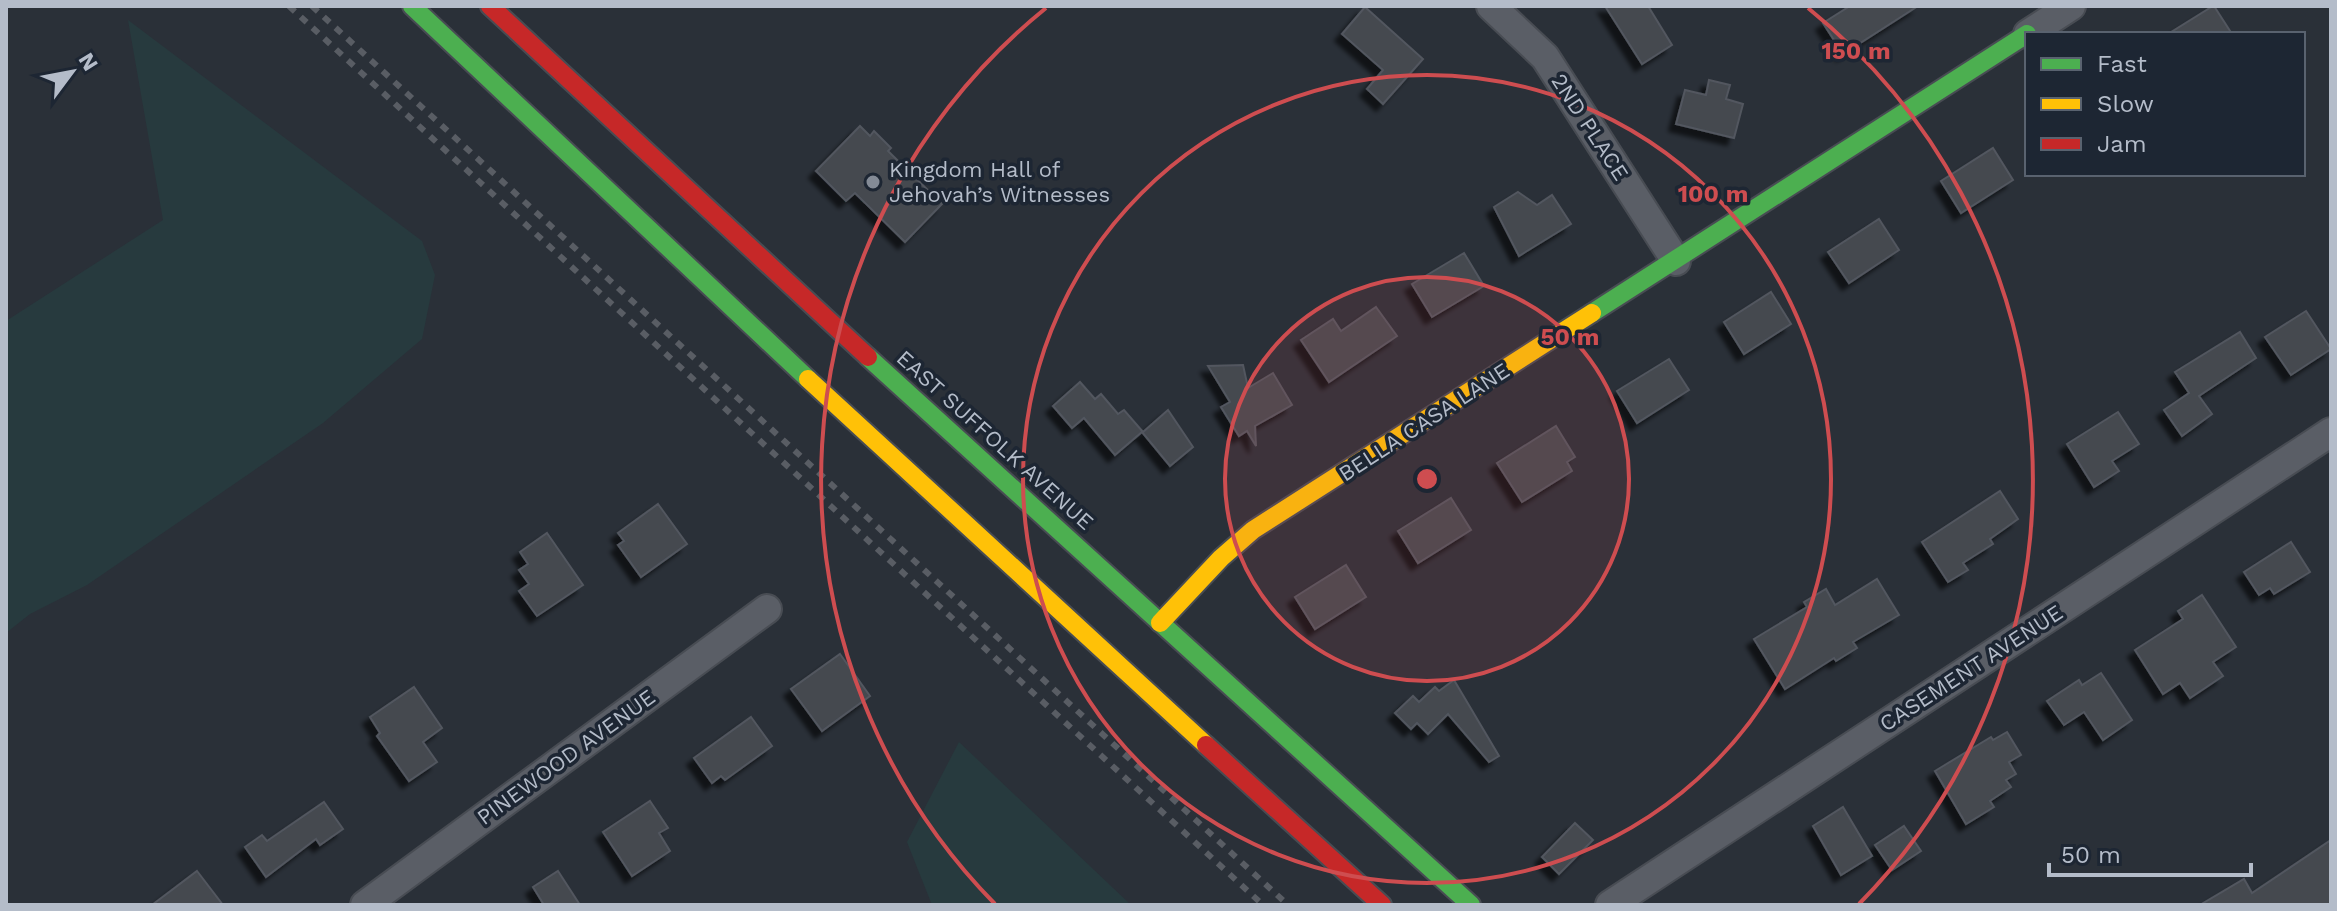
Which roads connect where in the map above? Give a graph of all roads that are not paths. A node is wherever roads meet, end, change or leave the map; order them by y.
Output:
1 (412, 6) edge
2 (490, 6) edge
3 (1491, 6) edge
4 (2071, 6) edge
5 (2030, 32) edge
6 (2025, 35) edge
7 (1676, 261) junction
8 (2331, 432) edge
9 (767, 609) dead end
10 (1160, 623) junction
11 (365, 905) edge
12 (1382, 905) edge
13 (1471, 905) edge
14 (1610, 905) edge

1 - 12 main road
2 - 10 main road, EAST SUFFOLK AVENUE
3 - 7 street, 2ND PLACE
4 - 5 street, BELLA CASA LANE
6 - 7 main road, BELLA CASA LANE
7 - 10 main road, BELLA CASA LANE
8 - 14 street, CASEMENT AVENUE
9 - 11 street, PINEWOOD AVENUE
10 - 13 main road, EAST SUFFOLK AVENUE

